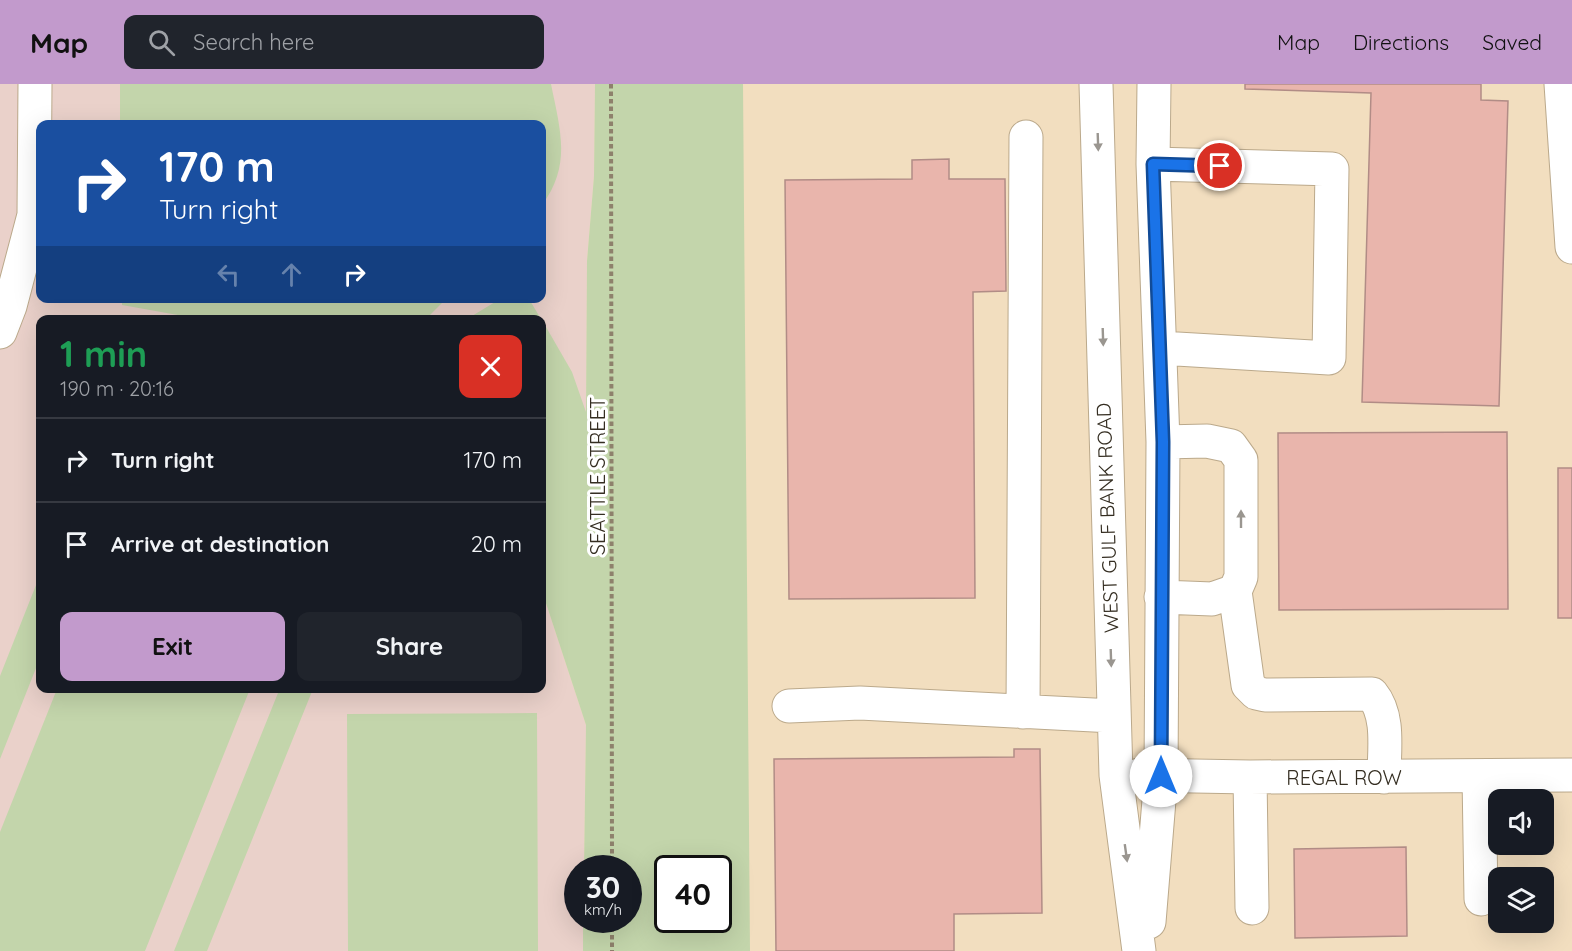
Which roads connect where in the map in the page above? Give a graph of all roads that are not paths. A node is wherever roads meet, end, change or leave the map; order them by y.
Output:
1 (35, 84) edge
2 (1096, 84) edge
3 (1154, 84) edge
4 (1561, 84) edge
5 (1026, 137) dead end
6 (1153, 164) junction
7 (1572, 248) edge
8 (0, 332) edge
9 (1160, 348) junction
10 (1163, 442) junction
11 (1238, 584) junction
12 (1161, 597) junction
13 (789, 705) dead end
14 (1023, 712) junction
15 (1113, 717) junction
16 (1116, 775) junction
17 (1572, 775) edge
18 (1161, 776) junction
19 (1479, 776) junction
20 (1250, 777) junction
21 (1384, 777) junction
22 (1482, 899) dead end
23 (1252, 908) dead end
24 (1139, 951) edge
25 (1147, 951) edge

1 - 8 street
2 -> 15 street, WEST GULF BANK ROAD
3 - 6 street
4 - 7 street
5 - 14 street
6 - 9 street
6 - 9 street
9 - 10 street
11 -> 10 street
10 - 12 street
11 - 12 street
11 - 21 street
12 - 18 street
13 - 14 street
14 - 15 street
15 - 16 street, WEST GULF BANK ROAD
16 - 18 street, REGAL ROW
16 -> 24 street, WEST GULF BANK ROAD
17 - 19 street, REGAL ROW
18 - 20 street, REGAL ROW
18 - 25 street
19 - 21 street, REGAL ROW
19 - 22 street
20 - 21 street, REGAL ROW
20 - 23 street

